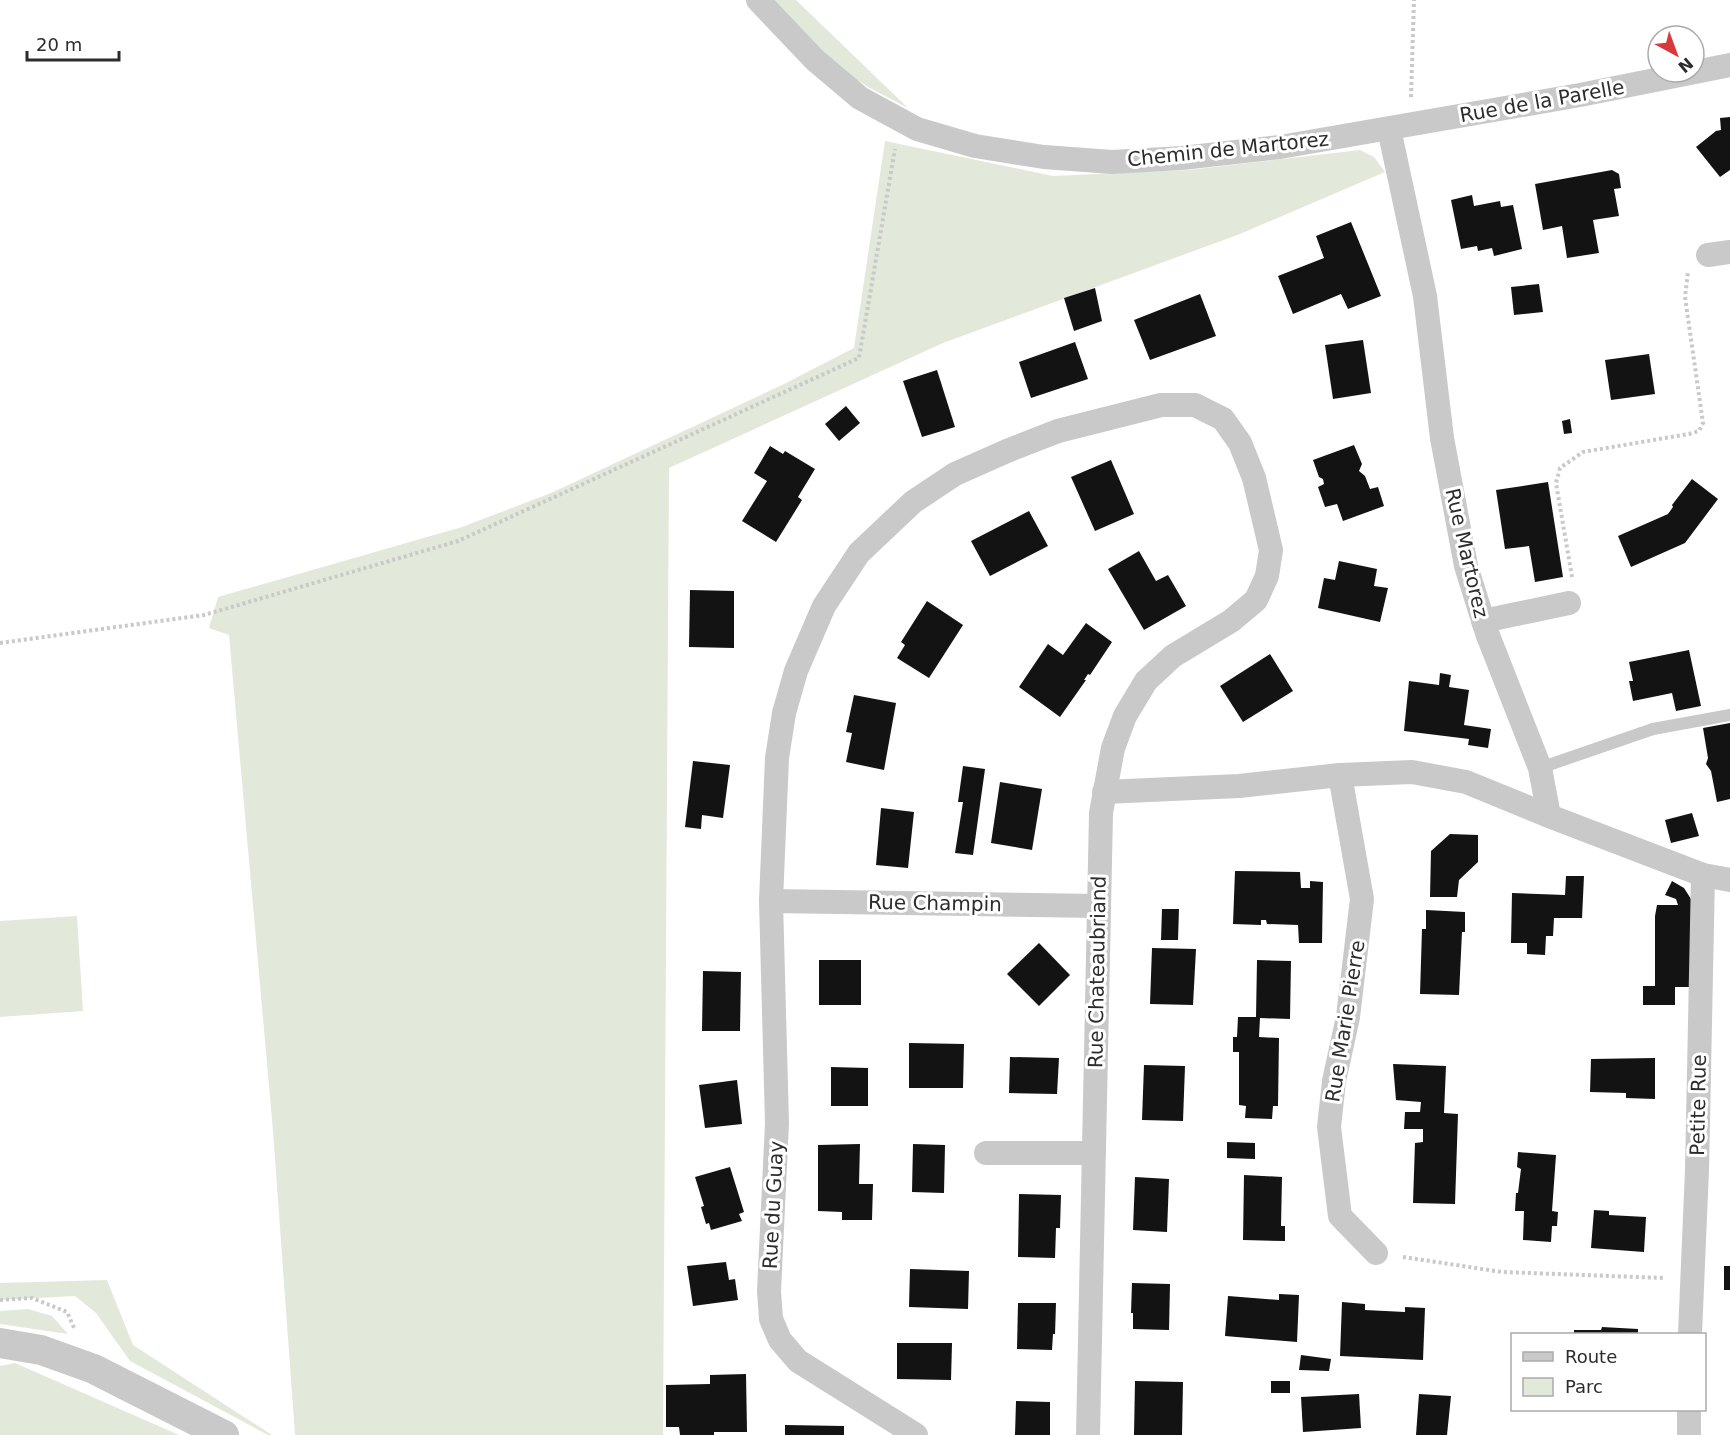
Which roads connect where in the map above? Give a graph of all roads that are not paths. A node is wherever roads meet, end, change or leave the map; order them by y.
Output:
1 (758, 0) edge
2 (1730, 65) edge
3 (1400, 127) junction
4 (1569, 603) road end
5 (1483, 621) junction
6 (1730, 715) edge
7 (1540, 768) junction
8 (1340, 775) junction
9 (1104, 792) junction
10 (1549, 816) junction
11 (1702, 875) junction
12 (1730, 880) edge
13 (771, 901) junction
14 (1099, 906) junction
15 (1094, 1153) junction
16 (986, 1154) dead end
17 (1376, 1253) road end
18 (1690, 1333) edge
19 (0, 1343) edge
20 (1689, 1411) edge
21 (224, 1435) edge
22 (916, 1435) edge
23 (1088, 1435) edge
24 (1689, 1435) edge

1 - 3 street, Chemin de Martorez
2 - 3 street, Rue de la Parelle
3 - 5 street, Rue Martorez
4 - 5 street
5 - 7 street, Rue Martorez
6 - 7 lane
7 - 10 street, Rue Martorez
8 - 9 street
8 - 10 street
8 - 17 street, Rue Marie Pierre
9 - 13 street, Rue Chateaubriand
9 - 14 street, Rue Chateaubriand
10 - 11 street
11 - 12 street
11 - 18 street, Petite Rue
13 - 14 street, Rue Champin
13 - 22 street, Rue du Guay
14 - 15 street, Rue Chateaubriand
15 - 16 street
15 - 23 street, Rue Chateaubriand
19 - 21 street
20 - 24 street

